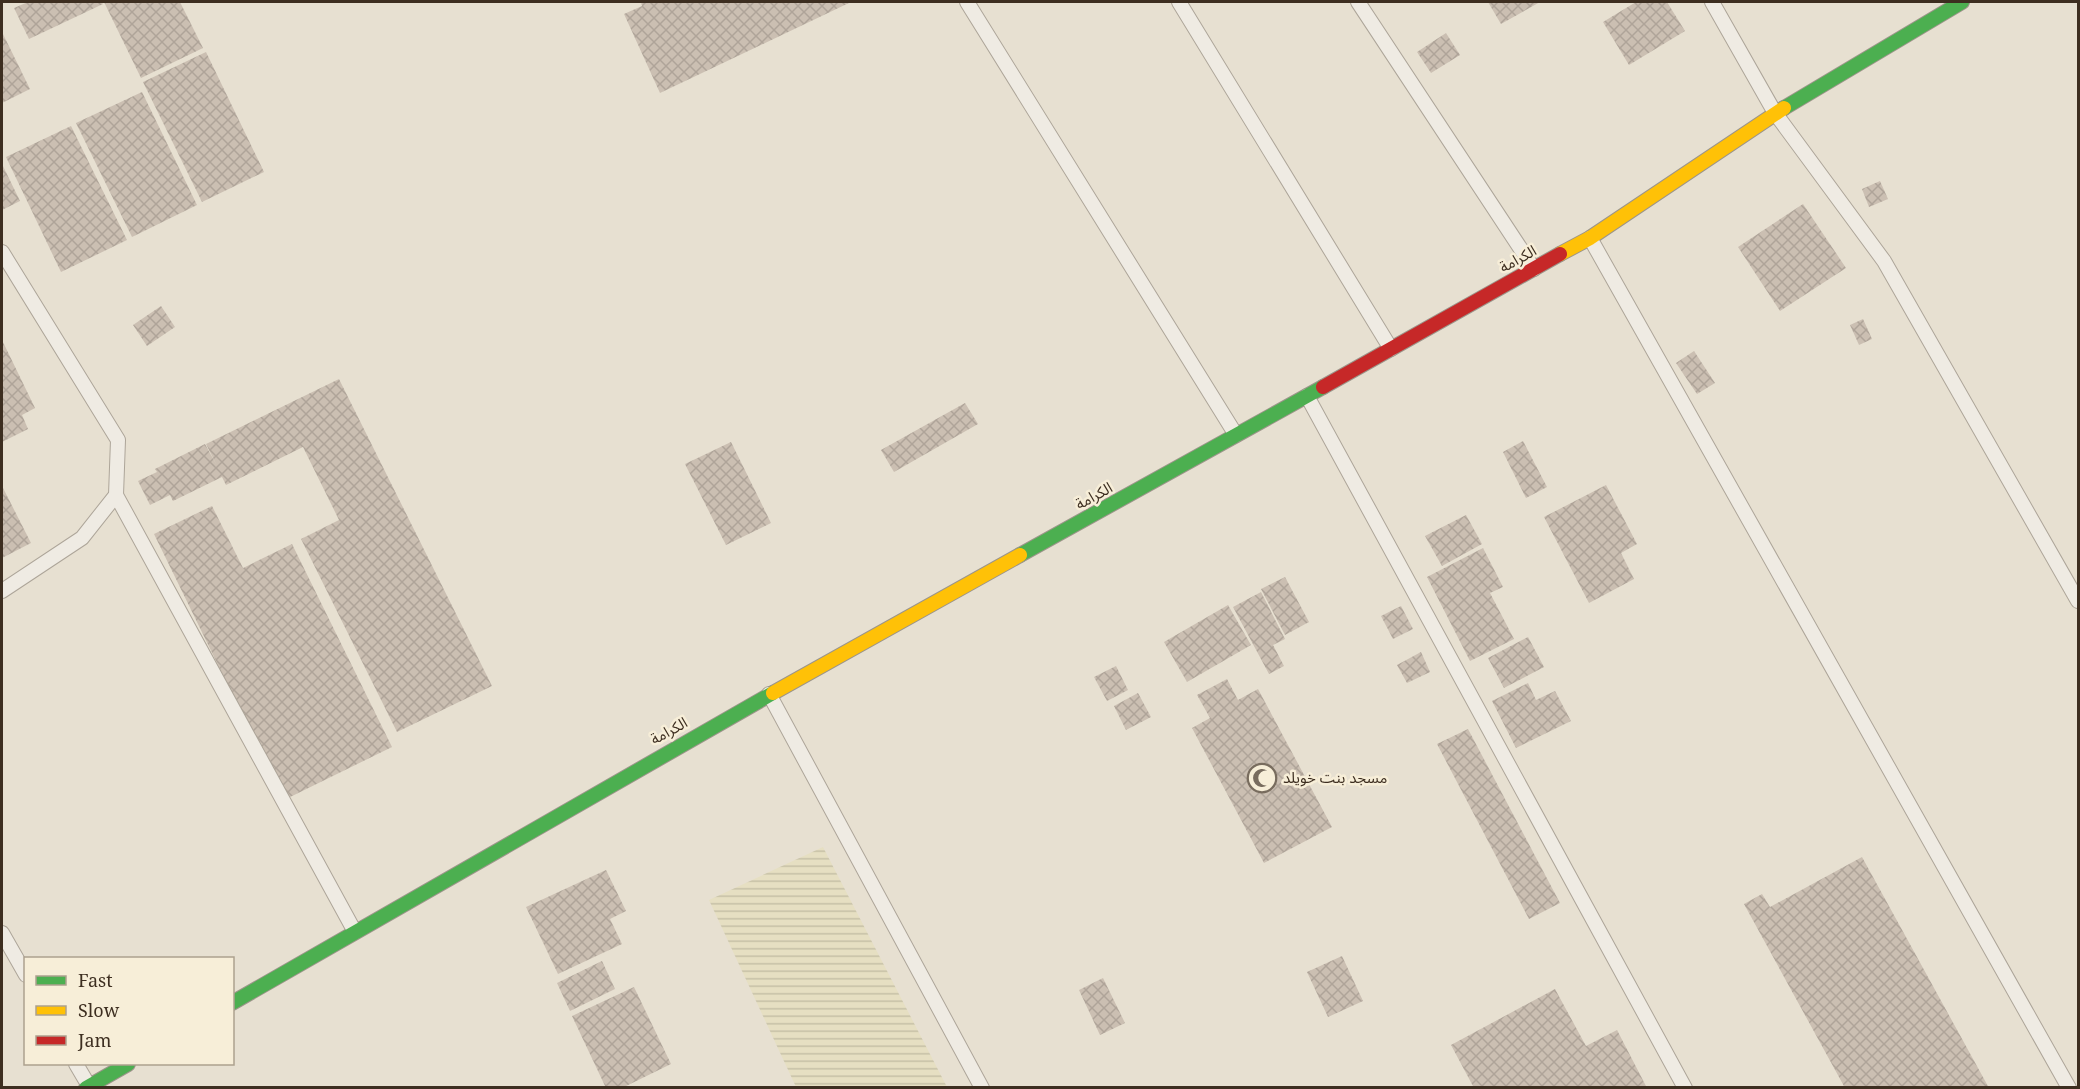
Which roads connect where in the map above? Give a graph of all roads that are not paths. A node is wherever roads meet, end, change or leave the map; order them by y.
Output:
1 (967, 2) edge
2 (1179, 2) edge
3 (1358, 2) edge
4 (1712, 2) edge
5 (1962, 2) edge
6 (1776, 113) junction
7 (1590, 238) junction
8 (2, 252) edge
9 (1534, 269) junction
10 (1391, 349) junction
11 (1307, 396) junction
12 (1237, 436) junction
13 (116, 495) junction
14 (2, 591) edge
15 (2079, 602) edge
16 (770, 694) junction
17 (355, 932) junction
18 (2, 933) edge
19 (24, 972) edge
20 (234, 1002) edge
21 (77, 1065) edge
22 (126, 1065) edge
23 (88, 1087) edge
24 (981, 1088) edge
25 (1685, 1088) edge
26 (2069, 1088) edge

1 - 12 lane
2 - 10 lane
3 - 9 lane
4 - 6 lane
5 - 6 main road, الكرامة
6 - 7 main road, الكرامة
6 - 15 lane
7 - 9 main road, الكرامة
7 - 26 lane
8 - 13 lane
9 - 10 main road, الكرامة
10 - 11 main road, الكرامة
11 - 12 main road, الكرامة
11 - 25 lane
12 - 16 main road, الكرامة
13 - 14 lane
13 - 17 lane
16 - 17 main road, الكرامة
16 - 24 lane
17 - 20 main road, الكرامة
18 - 19 lane
21 - 23 lane
22 - 23 main road

